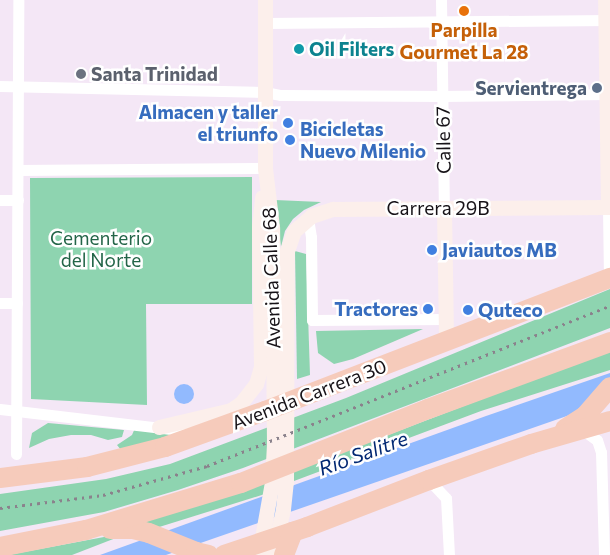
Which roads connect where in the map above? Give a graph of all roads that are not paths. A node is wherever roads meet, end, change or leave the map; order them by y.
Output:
1 (18, 0) edge
2 (265, 0) edge
3 (441, 0) edge
4 (605, 0) edge
5 (608, 20) edge
6 (441, 21) junction
7 (265, 22) junction
8 (0, 86) edge
9 (18, 86) junction
10 (265, 92) junction
11 (608, 94) edge
12 (442, 96) junction
13 (265, 168) junction
14 (18, 170) junction
15 (0, 200) edge
16 (18, 200) junction
17 (609, 207) edge
18 (444, 208) junction
19 (308, 218) junction
20 (286, 251) joint
21 (280, 268) junction
22 (609, 279) edge
23 (0, 302) edge
24 (17, 303) junction
25 (446, 319) junction
26 (446, 341) junction
27 (610, 342) edge
28 (610, 387) edge
29 (0, 409) edge
30 (17, 410) junction
31 (586, 421) junction
32 (610, 421) edge
33 (159, 428) junction
34 (207, 433) junction
35 (16, 454) dead end
36 (606, 466) edge
37 (0, 478) edge
38 (429, 480) junction
39 (86, 530) junction
40 (293, 532) junction
41 (0, 547) edge
42 (202, 554) edge
43 (226, 555) edge
44 (260, 555) edge
45 (273, 555) edge
46 (284, 555) edge
47 (449, 555) edge
48 (604, 555) edge

1 - 9 street
2 - 7 main road, Avenida Calle 68
3 - 6 street, Calle 67
4 - 5 main road
5 - 6 street
5 - 11 main road
6 - 7 street
6 - 12 street, Calle 67
7 - 10 main road, Avenida Calle 68
8 - 9 street
9 - 10 street
9 - 14 street
10 - 12 street
10 - 13 main road, Avenida Calle 68
11 - 12 street
11 - 17 main road
12 - 18 street, Calle 67
13 - 14 street
13 - 21 main road, Avenida Calle 68
13 - 33 main road
14 - 16 street
15 - 16 street
16 - 24 street
17 - 18 main road, Carrera 29B
17 - 22 street
18 - 19 main road, Carrera 29B
18 - 25 main road, Calle 67
19 - 20 main road, Carrera 29B
19 - 25 street
20 - 21 main road, Avenida Calle 68
21 - 44 main road, Avenida Calle 68
21 - 45 main road, Avenida Calle 68
22 - 26 highway, Avenida Carrera 30
23 - 24 street
24 - 30 street
25 - 26 main road, Calle 67
26 - 34 highway, Avenida Carrera 30
27 - 39 highway
28 - 31 highway
29 - 30 street
30 - 33 street
30 - 35 street
31 - 32 highway
31 - 36 street
31 - 38 highway
33 - 34 street
34 - 37 highway, Avenida Carrera 30
36 - 48 street
38 - 40 highway
38 - 47 street
39 - 41 highway
39 - 42 highway
40 - 43 highway
40 - 46 highway

